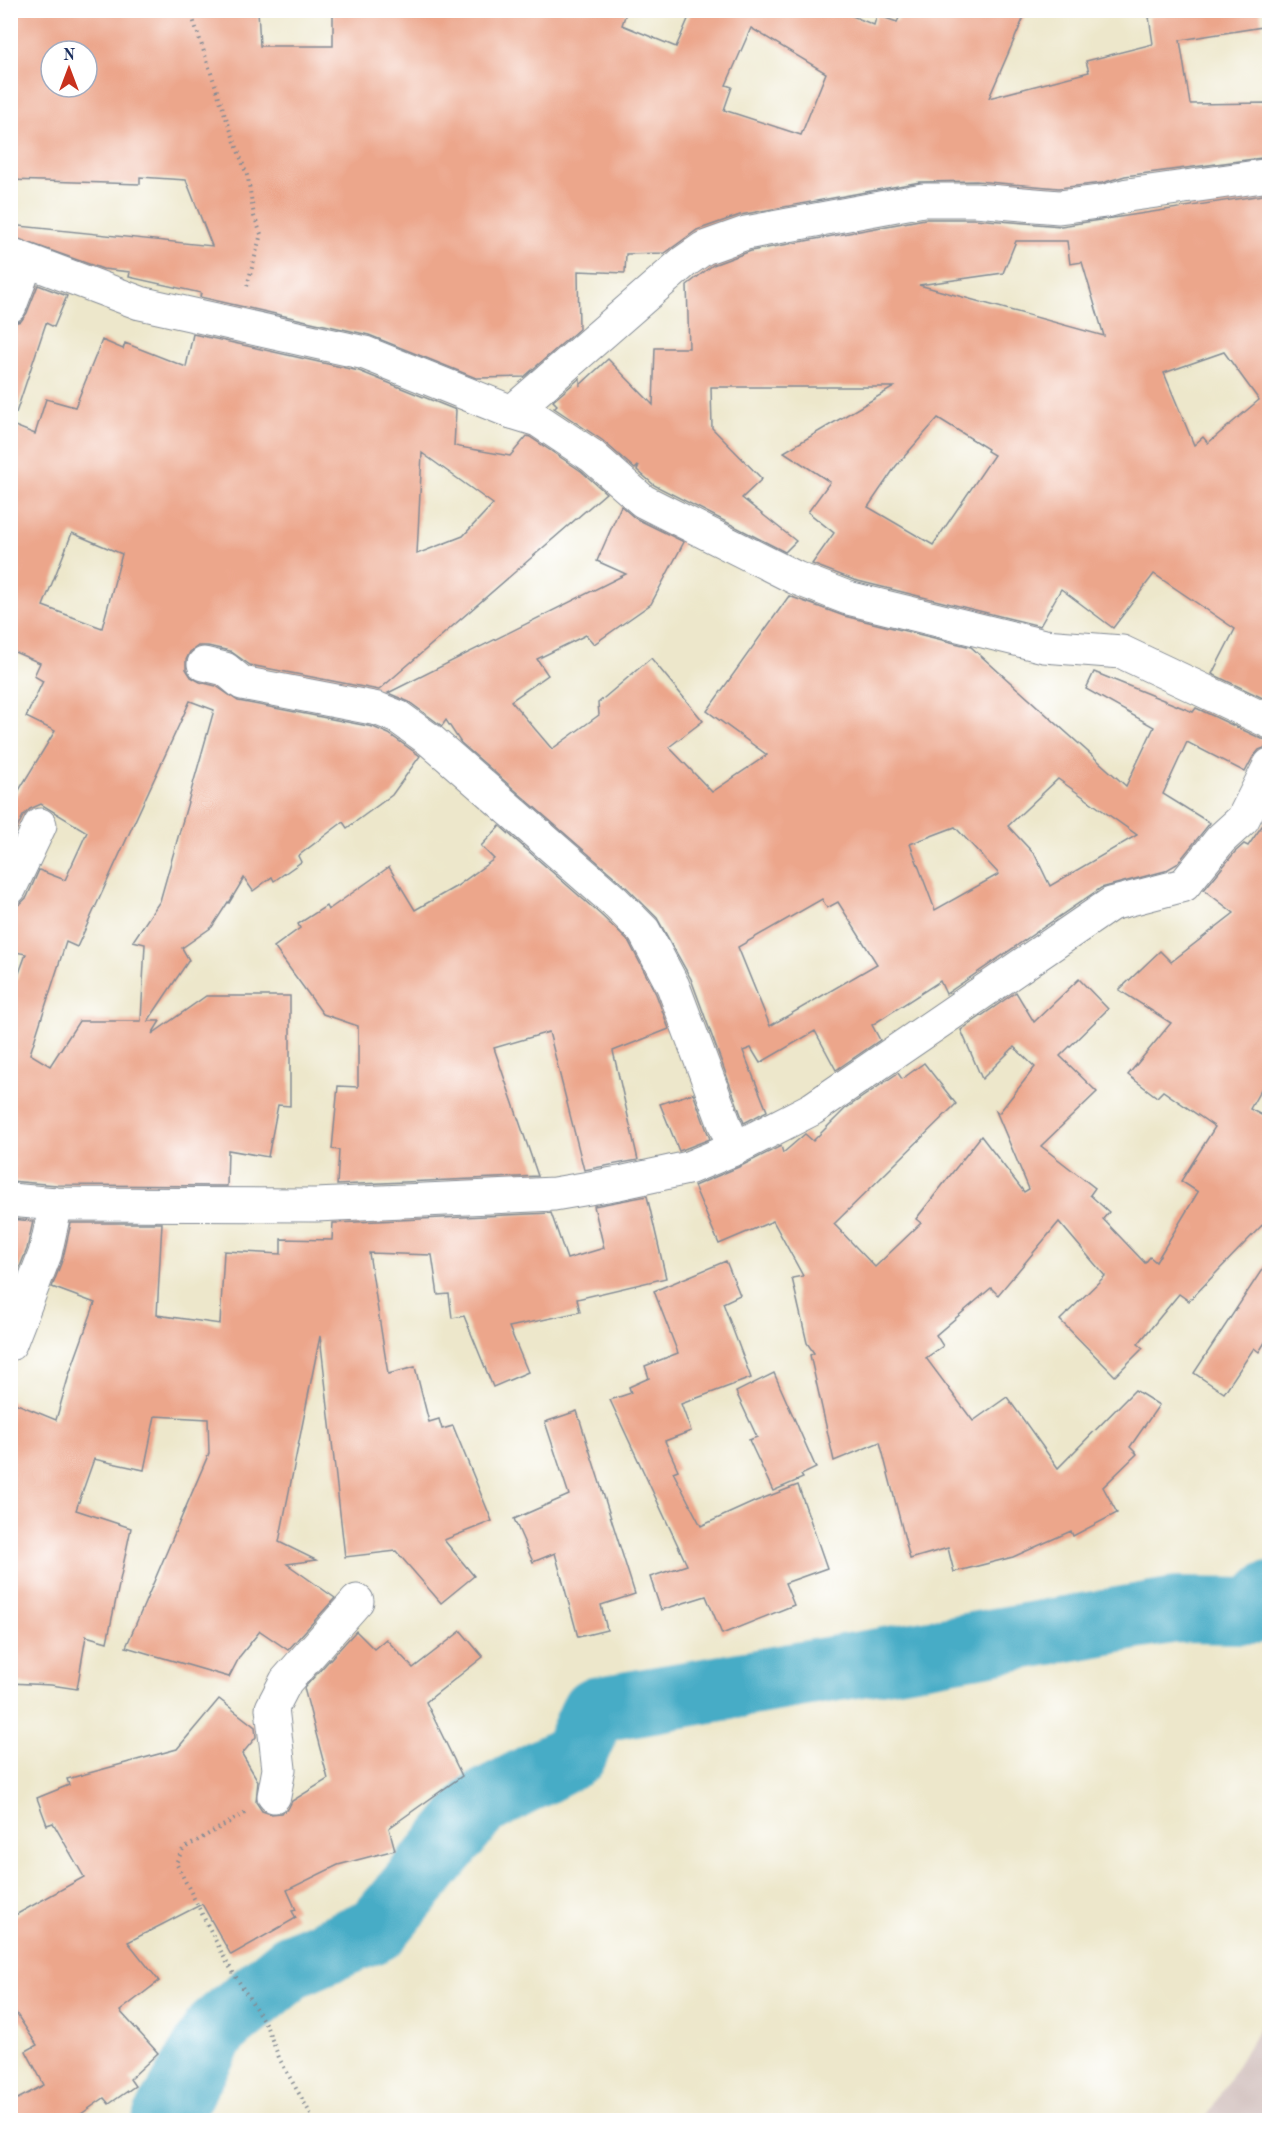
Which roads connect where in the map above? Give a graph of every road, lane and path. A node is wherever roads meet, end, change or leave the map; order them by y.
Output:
1 (190, 10) edge
2 (1269, 175) edge
3 (19, 258) edge
4 (10, 306) edge
5 (237, 323) junction
6 (512, 412) junction
7 (204, 664) dead end
8 (1269, 722) edge
9 (1269, 765) edge
10 (40, 825) dead end
11 (10, 888) edge
12 (734, 1149) junction
13 (10, 1200) edge
14 (56, 1204) junction
15 (10, 1344) edge
16 (357, 1601) dead end
17 (274, 1796) joint
18 (314, 2121) edge

1 - 5 path
2 - 6 street
3 - 4 street
3 - 5 street
5 - 6 street
6 - 8 street
7 - 12 street
9 - 12 street
10 - 11 street
12 - 14 street
13 - 14 street
14 - 15 street
16 - 17 street
17 - 18 path

